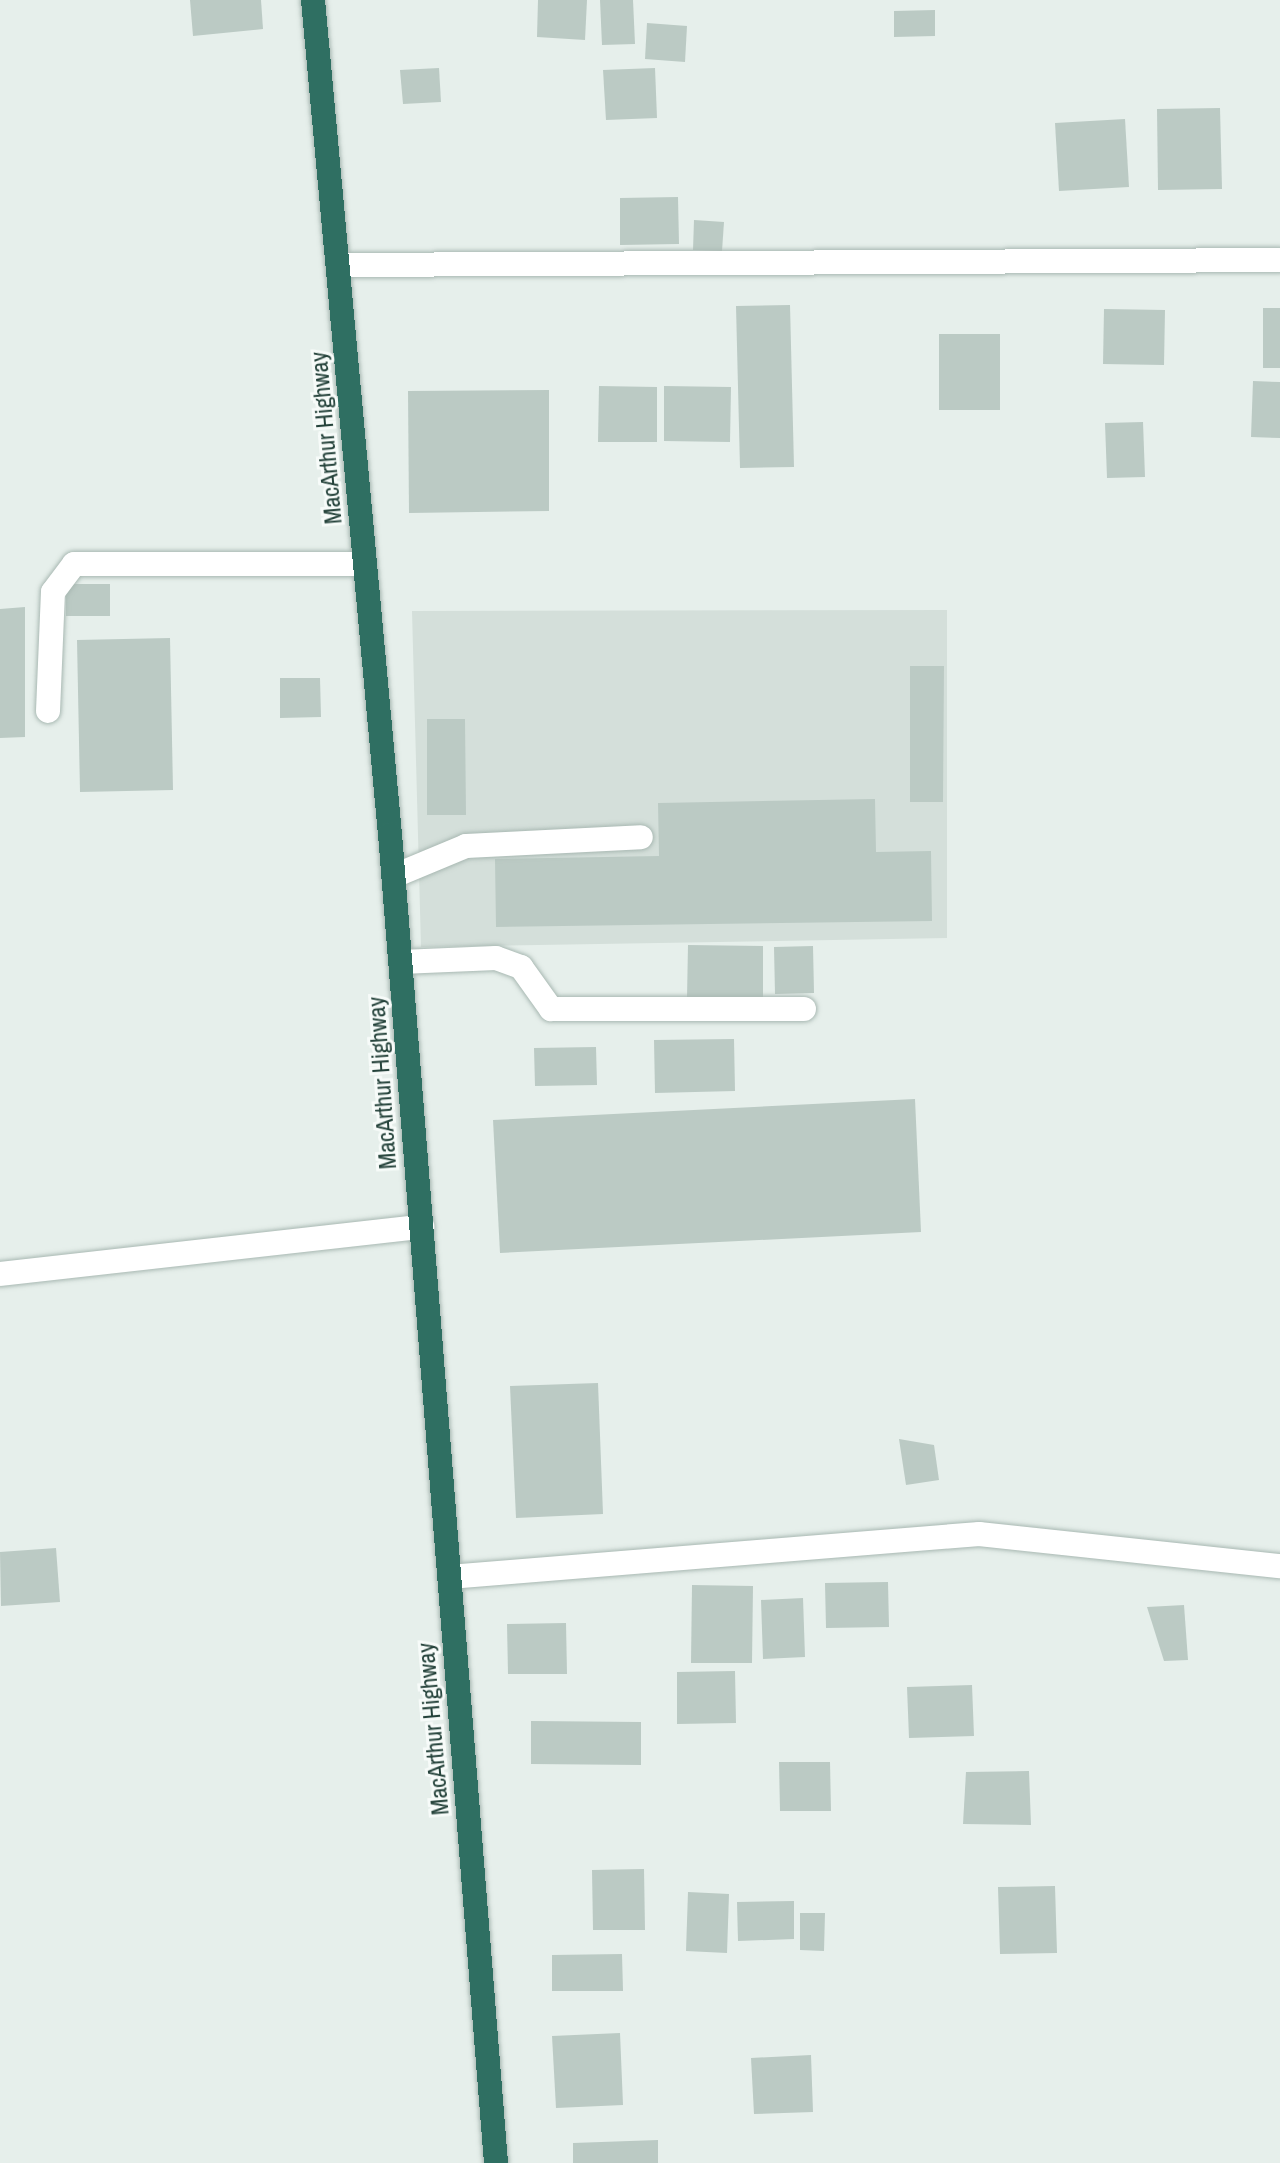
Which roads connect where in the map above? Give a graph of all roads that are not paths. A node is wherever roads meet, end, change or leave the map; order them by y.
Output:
1 (313, 0) edge
2 (1280, 260) edge
3 (339, 265) junction
4 (365, 564) junction
5 (48, 711) dead end
6 (641, 837) dead end
7 (394, 876) junction
8 (401, 962) junction
9 (804, 1009) dead end
10 (422, 1227) junction
11 (0, 1274) edge
12 (1280, 1566) edge
13 (449, 1577) junction
14 (496, 2163) edge

1 - 3 highway, MacArthur Highway
2 - 3 street
3 - 4 highway, MacArthur Highway
4 - 5 street
4 - 7 highway, MacArthur Highway
6 - 7 street
7 - 8 highway, MacArthur Highway
8 - 9 street
8 - 10 highway, MacArthur Highway
10 - 11 street
10 - 13 highway, MacArthur Highway
12 - 13 street
13 - 14 highway, MacArthur Highway

